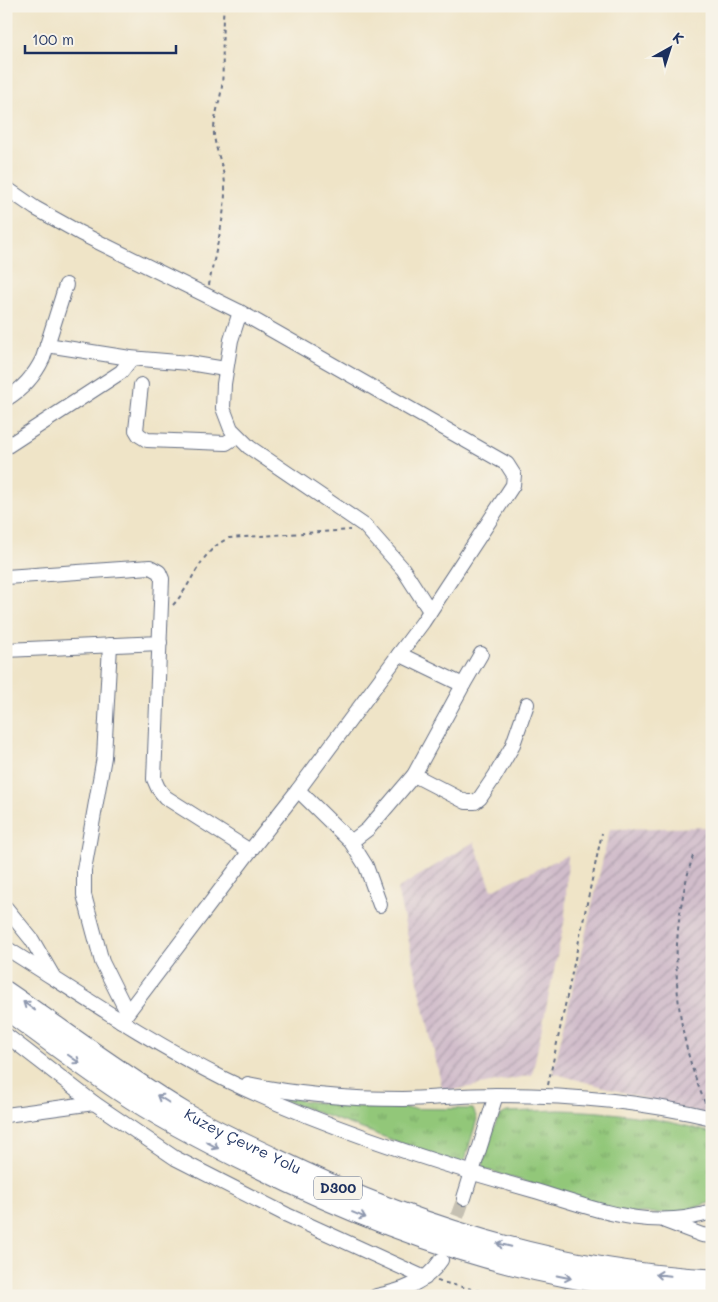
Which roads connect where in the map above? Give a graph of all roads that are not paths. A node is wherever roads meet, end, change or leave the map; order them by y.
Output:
1 (6, 188) edge
2 (66, 285) dead end
3 (240, 312) junction
4 (47, 345) junction
5 (130, 358) junction
6 (225, 370) junction
7 (141, 385) dead end
8 (6, 399) edge
9 (236, 436) junction
10 (6, 447) edge
11 (6, 577) edge
12 (430, 611) junction
13 (160, 642) junction
14 (110, 645) junction
15 (6, 650) edge
16 (399, 654) junction
17 (481, 654) dead end
18 (464, 685) junction
19 (527, 704) dead end
20 (414, 775) junction
21 (298, 790) junction
22 (351, 842) junction
23 (250, 851) junction
24 (380, 905) dead end
25 (6, 908) edge
26 (6, 948) edge
27 (54, 978) junction
28 (6, 990) edge
29 (6, 1010) edge
30 (124, 1017) junction
31 (6, 1035) edge
32 (223, 1078) junction
33 (496, 1095) junction
34 (94, 1103) junction
35 (709, 1112) edge
36 (6, 1115) edge
37 (472, 1173) junction
38 (464, 1198) tunnel mouth
39 (712, 1212) edge
40 (662, 1220) junction
41 (712, 1236) edge
42 (441, 1260) dead end
43 (424, 1278) junction
44 (712, 1279) edge
45 (376, 1296) edge
46 (702, 1296) edge

1 - 3 street
2 - 4 street
3 - 6 street
3 - 12 street
4 - 5 street
4 - 8 street
5 - 6 street
5 - 10 street
6 - 9 street
7 - 9 street
9 - 12 street
11 - 13 street
12 - 16 street
13 - 14 street
13 - 23 street
14 - 15 street
14 - 30 street
16 - 18 street
16 - 21 street
17 - 18 street
18 - 20 street
19 - 20 street
20 - 22 street
21 - 22 street
21 - 23 street
22 - 24 street
23 - 30 street
25 - 27 street
26 - 27 street
27 - 30 street
44 -> 28 highway, Kuzey Çevre Yolu / D300
29 -> 46 highway, Kuzey Çevre Yolu / D300
30 - 32 street
31 - 34 street
32 - 33 street
32 - 37 street
33 - 35 street
33 - 37 street
34 - 36 street
34 - 43 street
37 - 38 street
37 - 40 street
39 - 40 street
40 - 41 street
42 - 43 street
43 - 45 street

